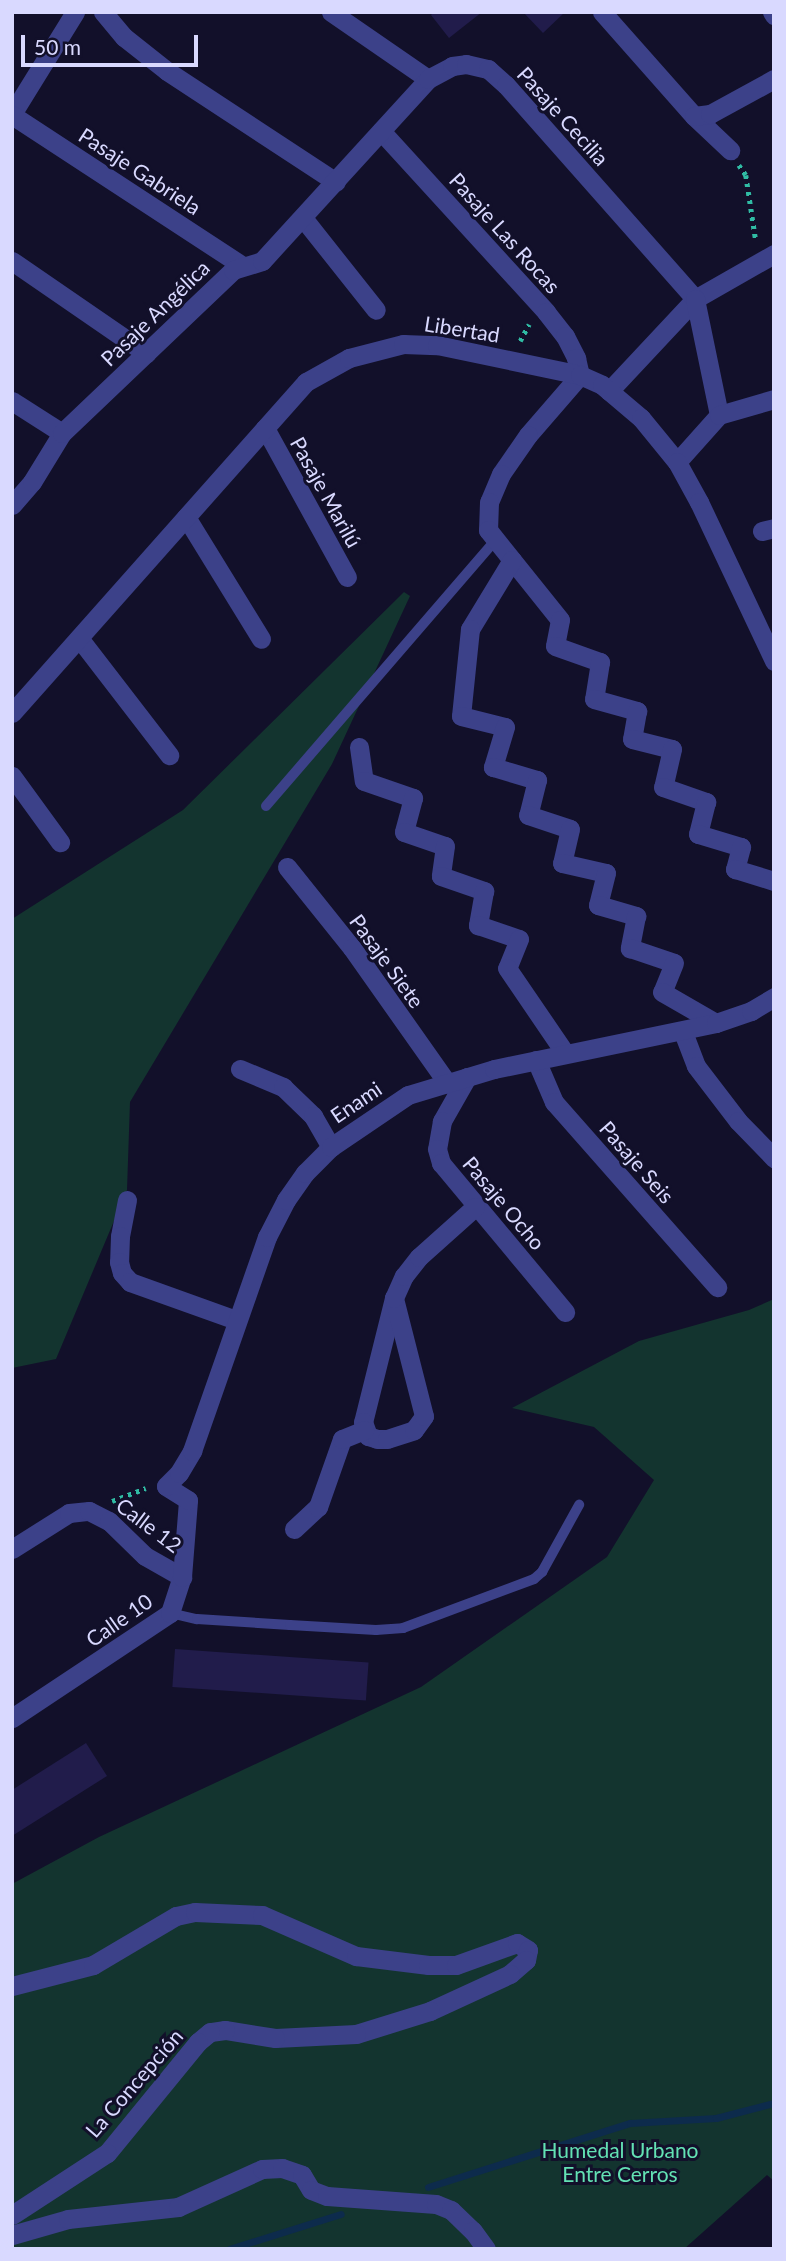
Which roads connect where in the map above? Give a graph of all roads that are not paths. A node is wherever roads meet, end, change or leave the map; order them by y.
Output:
1 (75, 12) edge
2 (103, 12) edge
3 (331, 12) edge
4 (602, 12) edge
5 (428, 79) junction
6 (774, 79) edge
7 (12, 114) edge
8 (695, 116) junction
9 (382, 131) junction
10 (730, 150) road end
11 (336, 182) junction
12 (303, 218) junction
13 (766, 258) edge
14 (12, 261) edge
15 (243, 266) junction
16 (695, 299) junction
17 (376, 310) dead end
18 (146, 353) junction
19 (580, 375) junction
20 (610, 391) junction
21 (774, 399) edge
22 (12, 401) edge
23 (719, 415) junction
24 (265, 428) junction
25 (62, 433) junction
26 (677, 462) junction
27 (12, 505) edge
28 (186, 517) junction
29 (495, 542) junction
30 (512, 560) junction
31 (346, 577) dead end
32 (79, 638) junction
33 (261, 639) dead end
34 (774, 660) edge
35 (12, 713) edge
36 (359, 747) dead end
37 (169, 755) dead end
38 (12, 776) edge
39 (267, 807) dead end
40 (60, 842) dead end
41 (287, 867) dead end
42 (774, 881) edge
43 (774, 997) edge
44 (716, 1023) junction
45 (683, 1032) junction
46 (565, 1053) junction
47 (536, 1060) junction
48 (240, 1069) dead end
49 (458, 1080) junction
50 (331, 1147) junction
51 (774, 1158) edge
52 (127, 1200) dead end
53 (475, 1208) junction
54 (717, 1287) dead end
55 (394, 1298) junction
56 (565, 1312) dead end
57 (236, 1320) junction
58 (364, 1430) junction
59 (166, 1486) joint
60 (579, 1505) dead end
61 (295, 1529) dead end
62 (12, 1549) edge
63 (182, 1577) junction
64 (170, 1613) junction
65 (12, 1718) edge
66 (12, 1986) edge
67 (12, 2215) edge
68 (12, 2235) edge
69 (485, 2249) edge

1 - 7 street
2 - 11 street
3 - 5 street
4 - 8 street
5 - 9 street, Pasaje Angélica
5 - 16 street, Pasaje Cecilia
6 - 8 street
7 - 15 street, Pasaje Gabriela
8 - 10 street
9 - 11 street, Pasaje Angélica
9 - 19 street, Pasaje Las Rocas
11 - 12 street, Pasaje Angélica
12 - 15 street, Pasaje Angélica
12 - 17 street
13 - 16 street
14 - 18 street
15 - 18 street, Pasaje Angélica
16 - 20 street
16 - 23 street
18 - 25 street, Pasaje Angélica
19 - 20 street, Libertad
19 - 24 street, Libertad
19 - 29 street
20 - 26 street, Libertad
21 - 23 street
22 - 25 street
23 - 26 street
24 - 28 street, Libertad
24 - 31 street, Pasaje Marilú
25 - 27 street, Pasaje Angélica
26 - 34 street, Libertad
28 - 32 street, Libertad
28 - 33 street
29 - 30 street
29 - 39 lane
30 - 42 street
30 - 44 street
32 - 35 street, Libertad
32 - 37 street
36 - 46 street
38 - 40 street
41 - 49 street, Pasaje Siete
43 - 44 street, Enami
44 - 45 street, Enami
45 - 46 street, Enami
45 - 51 street
46 - 47 street, Enami
47 - 49 street, Enami
47 - 54 street, Pasaje Seis
48 - 50 street
49 - 50 street, Enami
49 - 53 street, Pasaje Ocho
50 - 57 street, Enami
52 - 57 street
53 - 55 street
53 - 56 street, Pasaje Ocho
55 - 58 street
55 - 58 street
57 - 59 street, Enami
58 - 61 street
59 - 63 street, Calle 10
60 - 64 lane
62 - 63 street, Calle 12
63 - 64 street, Calle 10
64 - 65 street, Calle 10
66 - 67 street, La Concepción
68 - 69 street

